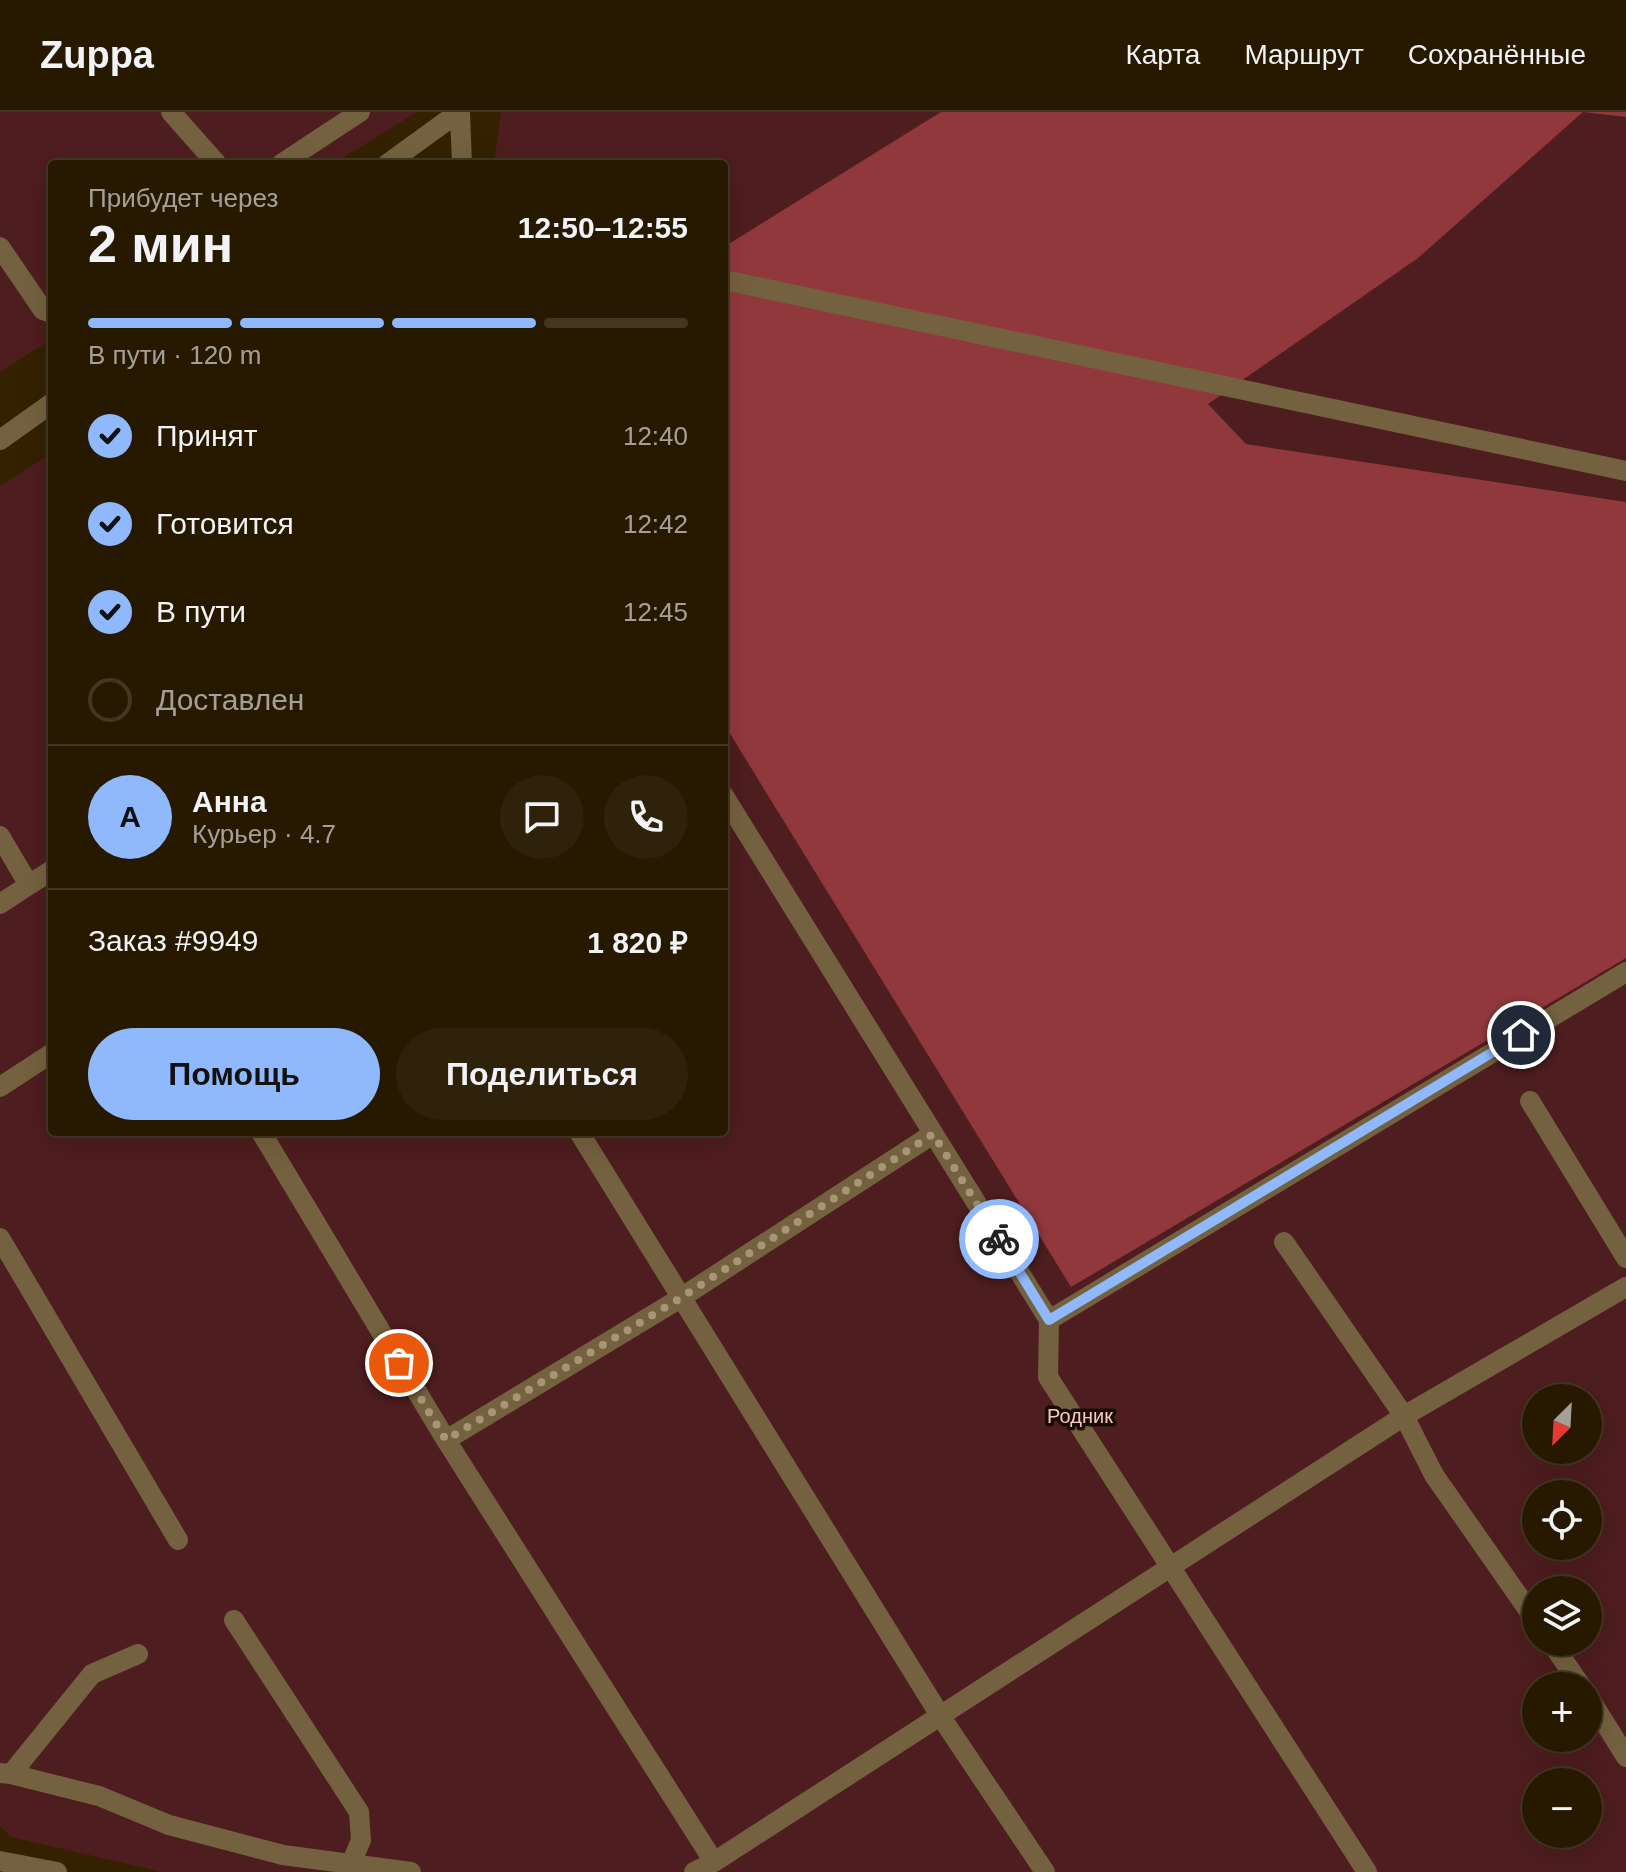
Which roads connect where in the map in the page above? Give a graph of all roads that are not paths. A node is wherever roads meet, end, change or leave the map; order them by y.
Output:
1 (171, 112) edge
2 (360, 112) edge
3 (460, 112) edge
4 (213, 160) edge
5 (287, 160) edge
6 (393, 160) edge
7 (462, 160) edge
8 (0, 247) edge
9 (728, 281) edge
10 (48, 312) edge
11 (48, 406) edge
12 (0, 440) edge
13 (1626, 471) edge
14 (728, 802) edge
15 (0, 836) edge
16 (48, 873) edge
17 (29, 885) junction
18 (0, 904) edge
19 (1626, 972) edge
20 (48, 1056) edge
21 (0, 1087) edge
22 (1530, 1101) dead end
23 (933, 1134) junction
24 (263, 1136) edge
25 (581, 1136) edge
26 (0, 1238) edge
27 (1284, 1242) dead end
28 (1626, 1258) edge
29 (1626, 1287) edge
30 (679, 1299) junction
31 (1049, 1320) junction
32 (1404, 1416) junction
33 (446, 1440) junction
34 (178, 1540) dead end
35 (1171, 1568) junction
36 (1522, 1601) edge
37 (234, 1620) dead end
38 (138, 1654) dead end
39 (941, 1717) junction
40 (1602, 1718) edge
41 (1626, 1757) edge
42 (6, 1774) edge
43 (0, 1861) edge
44 (714, 1862) junction
45 (351, 1864) junction
46 (57, 1872) edge
47 (411, 1872) edge
48 (694, 1872) edge
49 (1045, 1872) edge
50 (1367, 1872) edge

1 - 4 street
2 - 5 street
3 - 6 street
3 - 7 street
8 - 10 street
9 - 13 street
11 - 12 street
14 - 23 street
15 - 17 street
16 - 17 street
17 - 18 street
19 - 31 street
20 - 21 street
22 - 28 street
23 - 30 street
23 - 31 street
24 - 33 street
25 - 30 street
26 - 34 street
27 - 32 street
29 - 32 street
30 - 33 street
30 - 39 street
31 - 35 street
32 - 35 street
32 - 36 street
33 - 44 street
35 - 39 street
35 - 50 street
37 - 45 street
38 - 42 street
39 - 44 street
39 - 49 street
40 - 41 street
42 - 45 street
43 - 46 street
44 - 48 street
45 - 47 street

